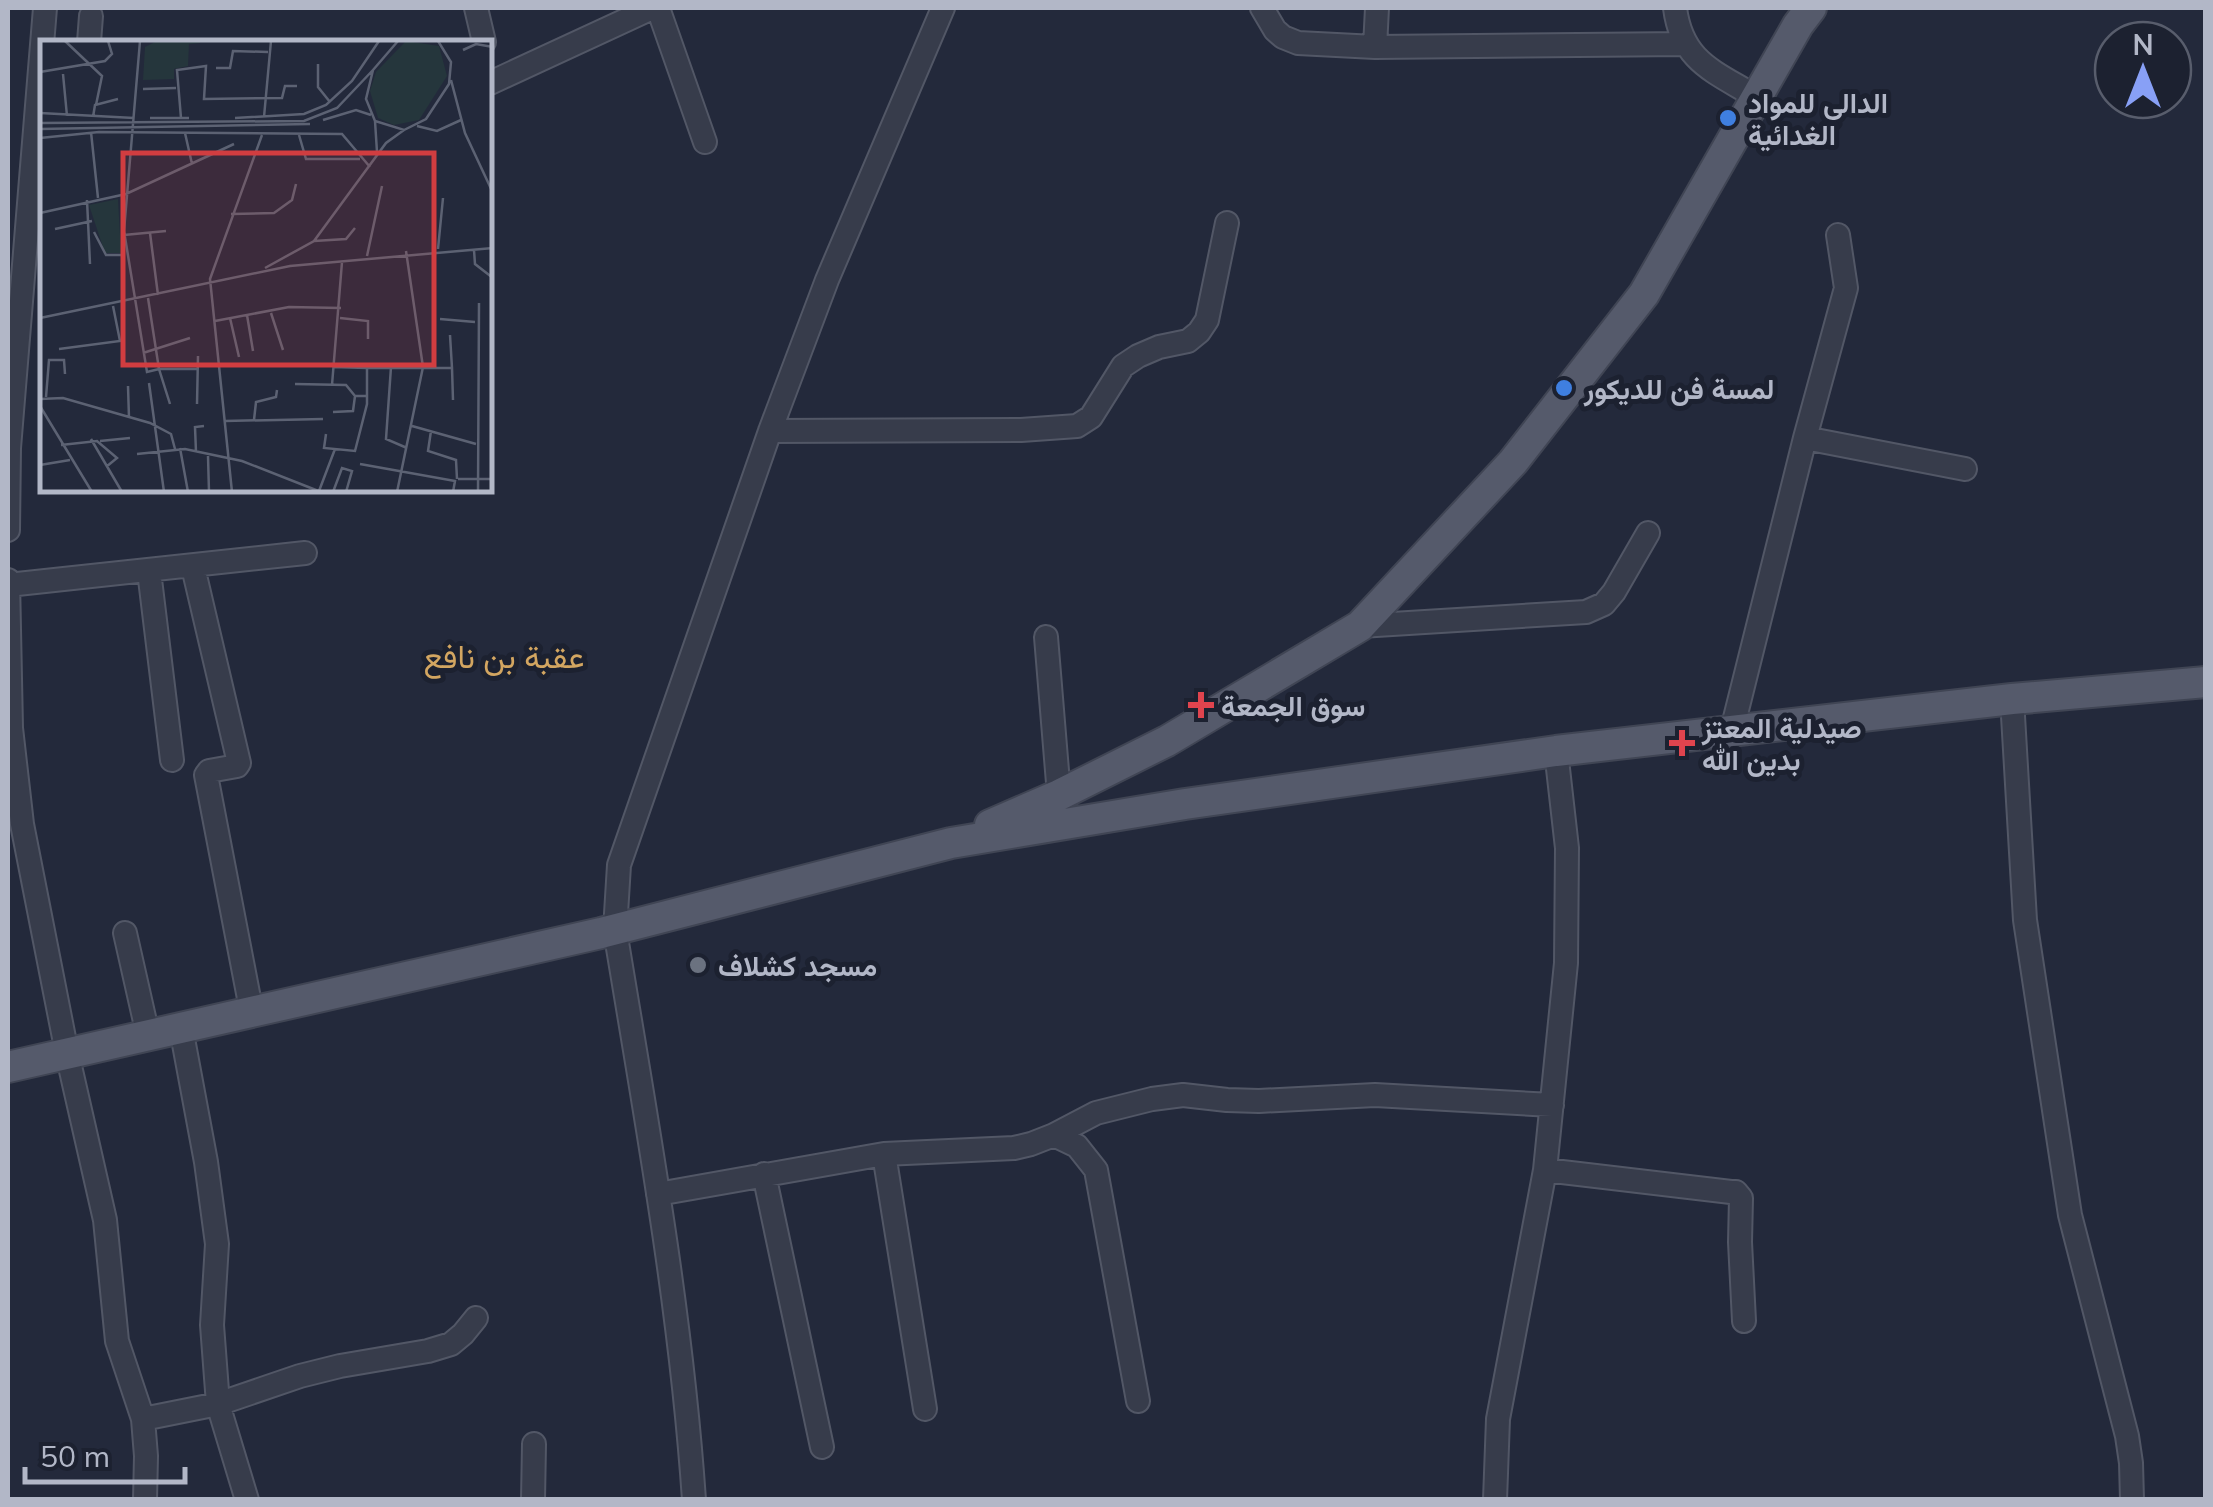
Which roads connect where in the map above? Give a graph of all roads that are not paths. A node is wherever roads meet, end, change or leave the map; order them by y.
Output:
1 (45, 8) edge
2 (476, 8) edge
3 (655, 8) edge
4 (943, 8) edge
5 (1262, 8) edge
6 (1377, 8) edge
7 (1675, 8) edge
8 (1804, 13) edge
9 (91, 16) dead end
10 (43, 40) edge
11 (89, 40) edge
12 (484, 40) edge
13 (1684, 44) junction
14 (1375, 47) junction
15 (40, 75) edge
16 (492, 78) edge
17 (1756, 97) junction
18 (705, 142) dead end
19 (1227, 223) dead end
20 (1838, 235) dead end
21 (24, 291) edge
22 (770, 431) junction
23 (1805, 438) junction
24 (1964, 468) dead end
25 (8, 530) edge
26 (1648, 534) dead end
27 (305, 553) dead end
28 (193, 566) junction
29 (149, 571) junction
30 (8, 582) edge
31 (1360, 626) junction
32 (1046, 638) dead end
33 (2206, 682) edge
34 (2012, 699) junction
35 (9, 728) edge
36 (1732, 730) junction
37 (1556, 751) junction
38 (1138, 756) junction
39 (172, 760) dead end
40 (1059, 795) junction
41 (1134, 813) junction
42 (951, 843) junction
43 (615, 930) junction
44 (125, 933) dead end
45 (252, 1014) junction
46 (181, 1028) junction
47 (148, 1035) junction
48 (67, 1054) junction
49 (8, 1067) edge
50 (1552, 1105) junction
51 (1054, 1135) junction
52 (884, 1154) junction
53 (1546, 1170) junction
54 (764, 1174) junction
55 (658, 1194) junction
56 (476, 1318) dead end
57 (1744, 1322) dead end
58 (1138, 1401) dead end
59 (218, 1404) junction
60 (925, 1410) dead end
61 (142, 1419) junction
62 (534, 1444) dead end
63 (822, 1447) dead end
64 (145, 1500) edge
65 (247, 1500) edge
66 (532, 1500) edge
67 (694, 1500) edge
68 (1495, 1500) edge
69 (2132, 1500) edge

1 - 10 street
2 - 12 street
3 - 16 street
3 - 18 street
4 - 22 street
5 - 14 street
6 - 14 street
7 - 13 street
8 - 17 main road
9 - 11 street
13 - 14 street
13 - 17 street
15 - 21 street
17 - 31 main road
19 - 22 street
20 - 23 street
21 - 25 street
22 - 43 street
23 - 24 street
23 - 36 street
26 - 31 street
27 - 28 street
28 - 29 street
28 - 45 street
29 - 30 street
29 - 39 street
30 - 35 street
31 - 38 main road
32 - 40 street
33 - 34 main road
34 - 36 main road
34 - 69 street
35 - 48 street
36 - 37 main road
37 - 41 main road
37 - 50 street
38 - 40 main road
38 - 41 main road
40 - 42 main road
41 - 42 main road
42 - 43 main road
43 - 45 main road
43 - 55 street
44 - 47 street
45 - 46 main road
46 - 47 main road
46 - 59 street
47 - 48 main road
48 - 49 main road
48 - 61 street
50 - 51 street
50 - 53 street
51 - 52 street
51 - 58 street
52 - 54 street
52 - 60 street
53 - 57 street
53 - 68 street
54 - 55 street
54 - 63 street
55 - 67 street
56 - 59 street
59 - 61 street
59 - 65 street
61 - 64 street
62 - 66 street

